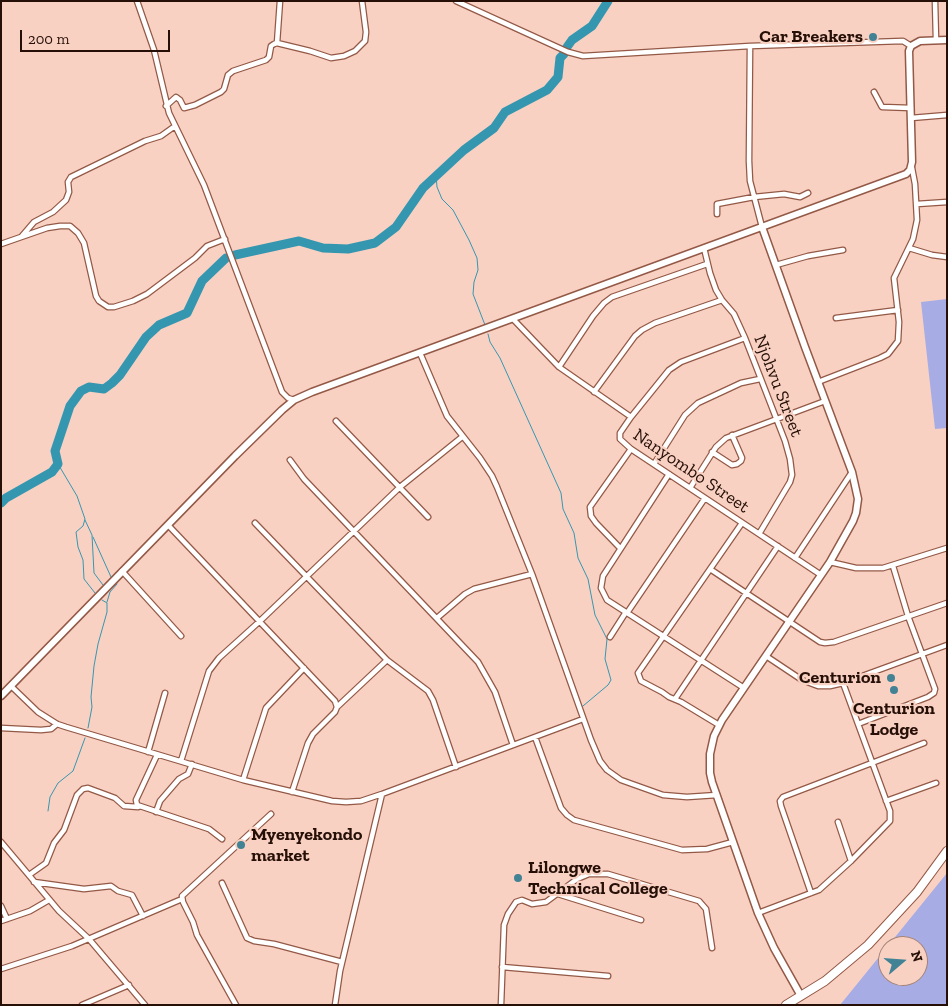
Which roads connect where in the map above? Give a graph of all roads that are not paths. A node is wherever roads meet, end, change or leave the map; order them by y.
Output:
1 (137, 1) edge
2 (280, 1) edge
3 (362, 1) edge
4 (456, 1) edge
5 (935, 1) edge
6 (936, 40) junction
7 (947, 40) edge
8 (277, 43) junction
9 (750, 46) junction
10 (911, 46) junction
11 (874, 92) dead end
12 (166, 106) junction
13 (911, 108) junction
14 (947, 115) edge
15 (911, 118) junction
16 (175, 126) junction
17 (912, 166) junction
18 (808, 193) dead end
19 (754, 197) junction
20 (947, 202) edge
21 (917, 204) junction
22 (717, 214) dead end
23 (762, 227) junction
24 (22, 236) junction
25 (225, 239) junction
26 (1, 244) edge
27 (704, 248) junction
28 (909, 248) junction
29 (843, 250) dead end
30 (947, 257) edge
31 (707, 264) junction
32 (776, 265) junction
33 (722, 300) junction
34 (898, 310) junction
35 (836, 318) dead end
36 (513, 319) junction
37 (744, 338) junction
38 (420, 353) junction
39 (559, 367) junction
40 (760, 378) junction
41 (818, 382) junction
42 (594, 392) junction
43 (294, 400) junction
44 (825, 401) junction
45 (631, 417) junction
46 (776, 418) junction
47 (336, 421) dead end
48 (732, 435) junction
49 (462, 437) junction
50 (631, 449) junction
51 (712, 452) junction
52 (290, 460) dead end
53 (654, 464) junction
54 (852, 472) junction
55 (669, 474) junction
56 (400, 487) junction
57 (690, 488) junction
58 (705, 498) junction
59 (428, 518) dead end
60 (742, 522) junction
61 (255, 523) dead end
62 (168, 525) junction
63 (353, 532) junction
64 (759, 534) junction
65 (778, 546) junction
66 (620, 548) junction
67 (947, 548) edge
68 (795, 558) junction
69 (830, 562) junction
70 (893, 566) junction
71 (710, 569) junction
72 (122, 571) junction
73 (532, 574) junction
74 (821, 575) junction
75 (306, 576) junction
76 (747, 593) junction
77 (947, 603) edge
78 (626, 613) junction
79 (908, 616) junction
80 (437, 618) junction
81 (260, 621) junction
82 (788, 621) junction
83 (181, 636) dead end
84 (610, 637) dead end
85 (664, 637) junction
86 (947, 645) edge
87 (922, 654) junction
88 (766, 656) junction
89 (387, 660) junction
90 (701, 660) junction
91 (304, 668) junction
92 (843, 683) junction
93 (11, 686) junction
94 (744, 688) junction
95 (165, 693) dead end
96 (1, 696) edge
97 (675, 699) junction
98 (337, 707) junction
99 (583, 719) junction
100 (57, 724) junction
101 (858, 724) junction
102 (719, 725) junction
103 (1, 728) edge
104 (535, 737) junction
105 (924, 743) dead end
106 (513, 746) junction
107 (148, 752) junction
108 (157, 755) junction
109 (181, 761) junction
110 (871, 763) junction
111 (192, 764) junction
112 (456, 767) junction
113 (243, 780) junction
114 (936, 783) dead end
115 (292, 792) junction
116 (382, 794) junction
117 (717, 795) junction
118 (886, 801) junction
119 (138, 807) junction
120 (156, 812) junction
121 (271, 814) dead end
122 (838, 822) dead end
123 (222, 839) dead end
124 (1, 842) edge
125 (733, 842) junction
126 (945, 854) edge
127 (851, 861) junction
128 (29, 875) junction
129 (34, 882) junction
130 (222, 883) dead end
131 (558, 894) junction
132 (812, 894) junction
133 (182, 899) junction
134 (50, 900) junction
135 (1, 906) edge
136 (758, 913) junction
137 (143, 916) junction
138 (4, 920) edge
139 (641, 920) dead end
140 (89, 938) junction
141 (712, 948) dead end
142 (342, 962) junction
143 (502, 967) junction
144 (1, 969) edge
145 (608, 976) dead end
146 (129, 985) junction
147 (798, 1000) edge
148 (82, 1005) edge
149 (145, 1005) edge
150 (236, 1005) edge
151 (335, 1005) edge
152 (501, 1005) edge
153 (786, 1005) edge

1 - 12 street
2 - 8 street
3 - 8 street
4 - 9 street
5 - 6 street
6 - 7 street
6 - 10 street
8 - 12 street
9 - 10 street
9 - 19 street
10 - 13 street
11 - 13 street
12 - 16 street
13 - 15 street
14 - 15 street
15 - 17 street
16 - 24 street
16 - 25 street
17 - 21 street
17 - 23 street
18 - 19 street
19 - 22 street
19 - 23 street
20 - 21 street
21 - 28 street
23 - 27 street
23 - 32 street
24 - 25 street
24 - 26 street
25 - 43 street
27 - 31 street, Njohvu Street
27 - 36 street
28 - 30 street
28 - 34 street
29 - 32 street
31 - 33 street, Njohvu Street
31 - 39 street
32 - 41 street
33 - 37 street, Njohvu Street
33 - 42 street
34 - 35 street
34 - 41 street
36 - 38 street
36 - 39 street, Nanyombo Street
37 - 40 street, Njohvu Street
37 - 45 street
38 - 43 street
38 - 49 street
39 - 42 street, Nanyombo Street
40 - 46 street, Njohvu Street
40 - 53 street
41 - 44 street
42 - 45 street, Nanyombo Street
43 - 62 street
44 - 46 street
44 - 54 street
45 - 50 street, Nanyombo Street
46 - 48 street
46 - 64 street, Njohvu Street
47 - 56 street
48 - 51 street
48 - 51 street
49 - 56 street
49 - 73 street
50 - 53 street, Nanyombo Street
50 - 66 street
51 - 57 street
52 - 63 street
53 - 55 street, Nanyombo Street
54 - 68 street
54 - 69 street
55 - 57 street, Nanyombo Street
55 - 66 street
56 - 59 street
56 - 63 street
57 - 58 street, Nanyombo Street
58 - 60 street, Nanyombo Street
58 - 78 street
60 - 64 street, Nanyombo Street
60 - 71 street
61 - 75 street
62 - 72 street
62 - 81 street
63 - 75 street
63 - 80 street
64 - 65 street, Nanyombo Street
65 - 68 street, Nanyombo Street
65 - 76 street
66 - 78 street
67 - 70 street
68 - 74 street, Nanyombo Street
69 - 70 street
69 - 74 street
70 - 79 street
71 - 76 street
71 - 85 street
72 - 83 street
72 - 93 street
73 - 80 street
73 - 99 street
74 - 82 street
75 - 81 street
75 - 89 street
76 - 82 street
76 - 90 street
77 - 79 street
78 - 84 street
78 - 85 street
79 - 82 street
79 - 87 street
80 - 106 street
81 - 91 street
81 - 109 street
82 - 88 street
85 - 90 street
85 - 97 street
86 - 87 street
87 - 92 street
87 - 101 street
88 - 92 street
88 - 94 street
89 - 98 street
89 - 112 street
90 - 94 street
90 - 97 street
91 - 98 street
91 - 113 street
92 - 101 street
93 - 96 street
93 - 100 street
94 - 102 street
95 - 107 street
97 - 102 street
98 - 115 street
99 - 104 street
99 - 117 street
100 - 103 street
100 - 107 street
101 - 110 street
102 - 117 street
104 - 106 street
104 - 125 street
105 - 110 street
106 - 112 street
107 - 108 street
108 - 109 street
108 - 119 street
109 - 111 street
110 - 118 street
110 - 132 street
111 - 113 street
111 - 120 street
112 - 116 street
113 - 115 street
114 - 118 street
115 - 116 street
116 - 142 street
117 - 125 street
118 - 127 street
119 - 120 street
119 - 128 street
120 - 123 street
121 - 133 street
122 - 127 street
124 - 128 street
125 - 136 street
126 - 147 highway
127 - 132 street
128 - 129 street
129 - 134 street
129 - 137 street
130 - 142 street
131 - 139 street
131 - 141 street
131 - 143 street
132 - 136 street
133 - 137 street
133 - 150 street
134 - 138 street
134 - 140 street
135 - 138 street
136 - 147 street
137 - 140 street
140 - 144 street
140 - 146 street
142 - 151 street
143 - 145 street
143 - 152 street
146 - 148 street
146 - 149 street
147 - 153 highway

